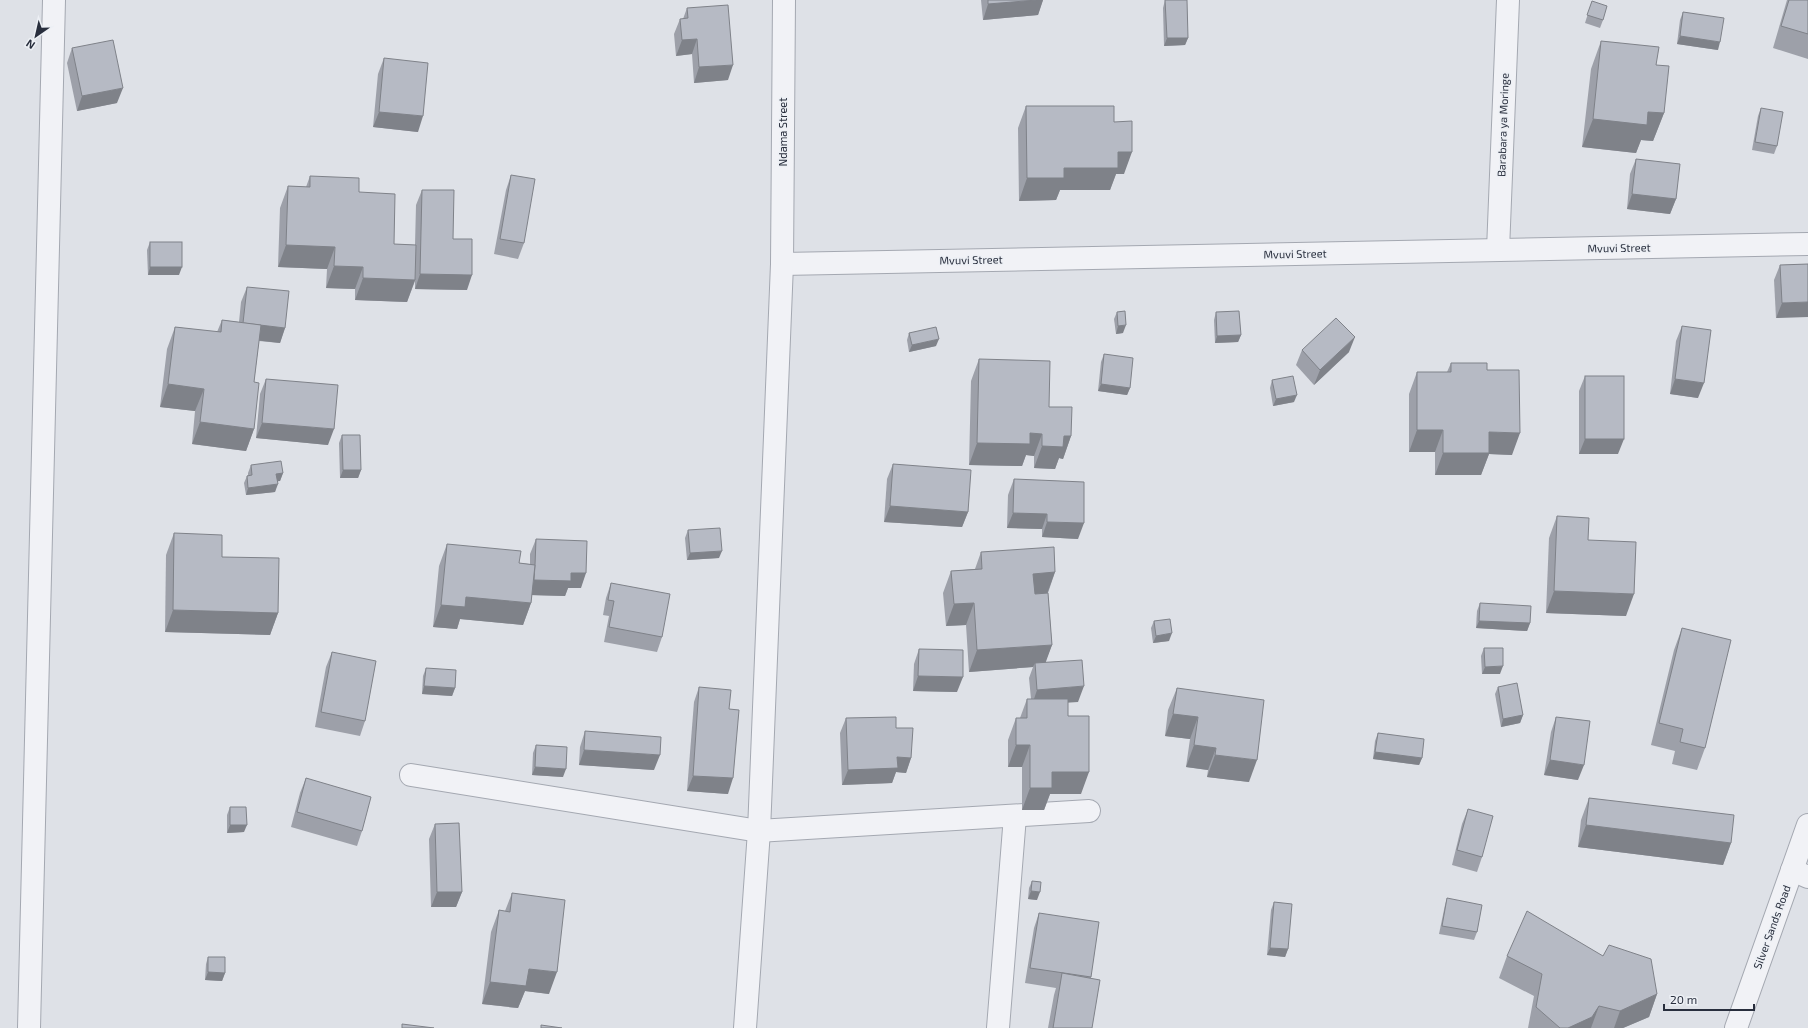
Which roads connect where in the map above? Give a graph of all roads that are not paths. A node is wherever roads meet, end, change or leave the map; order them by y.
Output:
1 (54, 0) edge
2 (784, 0) edge
3 (1508, 0) edge
4 (1808, 244) edge
5 (1498, 250) junction
6 (782, 264) junction
7 (411, 775) dead end
8 (1090, 811) dead end
9 (1015, 816) junction
10 (1808, 825) edge
11 (759, 831) junction
12 (1800, 874) edge
13 (29, 1028) edge
14 (745, 1028) edge
15 (998, 1028) edge
16 (1736, 1028) edge

1 - 13 street
2 - 6 street, Ndama Street
3 - 5 street, Barabara ya Moringe
4 - 5 street, Mvuvi Street
5 - 6 street, Mvuvi Street
6 - 11 street, Ndama Street
7 - 11 street
8 - 9 street
9 - 11 street
9 - 15 street
10 - 12 street, Silver Sands Road
11 - 14 street, Ndama Street
12 - 16 street, Silver Sands Road

